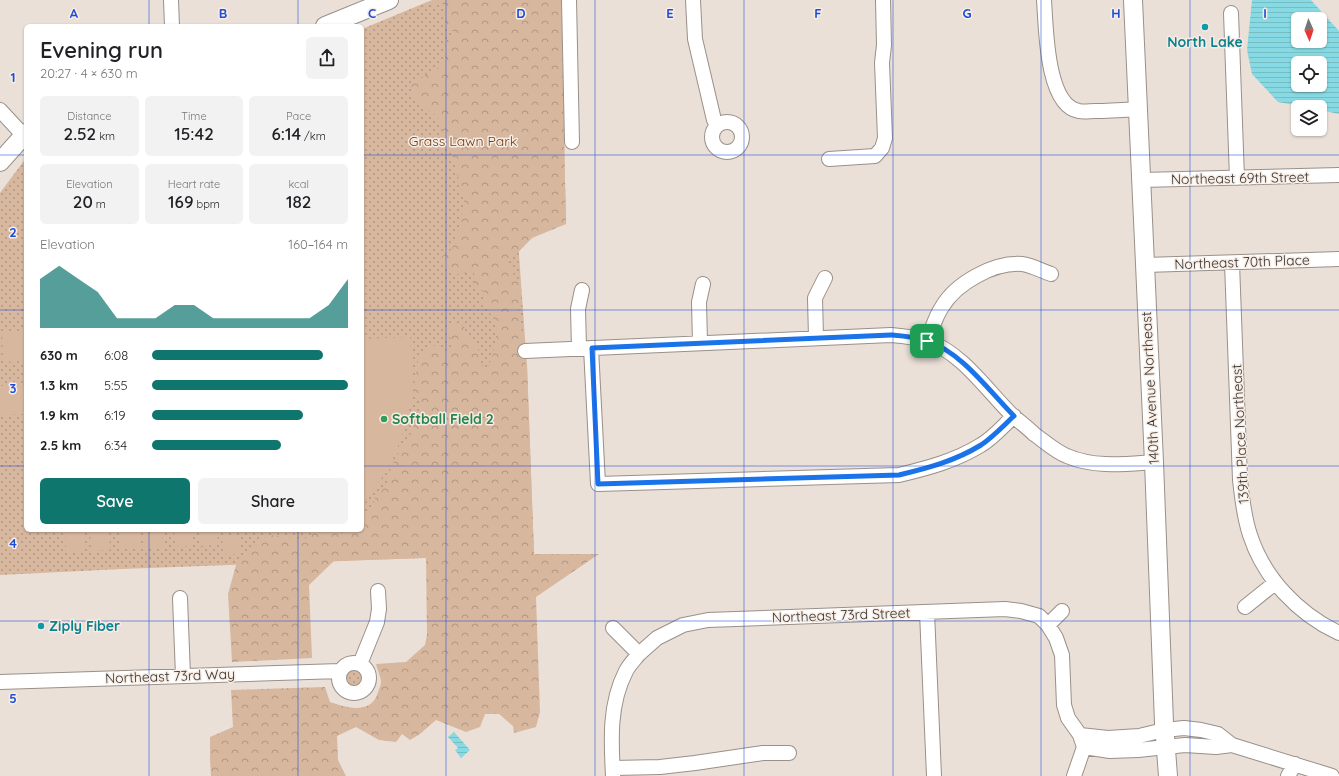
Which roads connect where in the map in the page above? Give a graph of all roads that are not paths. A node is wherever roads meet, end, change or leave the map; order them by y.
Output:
1 (171, 0) edge
2 (389, 0) edge
3 (569, 0) edge
4 (693, 0) edge
5 (883, 0) edge
6 (1044, 0) edge
7 (1133, 0) edge
8 (1231, 13) dead end
9 (172, 24) edge
10 (330, 24) edge
11 (1138, 109) junction
12 (0, 110) edge
13 (717, 125) dead end
14 (24, 133) edge
15 (24, 135) edge
16 (572, 142) dead end
17 (829, 159) dead end
18 (0, 162) edge
19 (1339, 176) edge
20 (1237, 178) junction
21 (1141, 180) junction
22 (1339, 259) edge
23 (1232, 263) junction
24 (1145, 265) junction
25 (1051, 274) dead end
26 (826, 278) dead end
27 (703, 284) dead end
28 (582, 290) dead end
29 (816, 338) junction
30 (927, 341) junction
31 (700, 343) junction
32 (585, 348) junction
33 (525, 351) dead end
34 (1014, 416) junction
35 (1154, 462) junction
36 (1275, 583) junction
37 (378, 591) dead end
38 (180, 598) dead end
39 (1245, 607) dead end
40 (1062, 611) dead end
41 (927, 612) junction
42 (1048, 624) junction
43 (612, 628) dead end
44 (1339, 633) edge
45 (639, 654) junction
46 (360, 664) junction
47 (340, 671) junction
48 (183, 676) junction
49 (0, 682) edge
50 (1166, 739) junction
51 (1082, 741) junction
52 (789, 753) dead end
53 (1292, 770) edge
54 (613, 772) edge
55 (934, 776) edge
56 (1074, 776) edge
57 (1168, 776) edge
58 (1332, 776) edge

1 - 9 street
2 - 10 main road
3 - 16 street
4 - 13 street
5 - 17 street
6 - 11 street
7 - 11 main road, 140th Avenue Northeast
8 - 20 street
11 - 21 main road, 140th Avenue Northeast
12 - 14 street
15 - 18 main road
19 - 20 street, Northeast 69th Street
20 - 21 street, Northeast 69th Street
21 - 24 main road, 140th Avenue Northeast
22 - 23 street, Northeast 70th Place
23 - 24 street, Northeast 70th Place
23 - 36 street, 139th Place Northeast
24 - 35 main road, 140th Avenue Northeast
25 - 30 street
26 - 29 street
27 - 31 street
28 - 32 street
29 - 30 street
29 - 31 street
30 - 34 street
31 - 32 street
32 - 33 street
32 - 34 street
34 - 35 street
35 - 50 main road, 140th Avenue Northeast
36 - 39 street
36 - 44 street, 139th Place Northeast
37 - 46 street
38 - 48 street
40 - 42 street
41 - 42 street, Northeast 73rd Street
41 - 45 street, Northeast 73rd Street
41 - 55 street
42 - 51 street
43 - 45 street
45 - 54 street, Northeast 73rd Street
46 - 47 street
46 - 47 street
47 - 48 street, Northeast 73rd Way
48 - 49 street, Northeast 73rd Way
50 - 51 street
50 - 53 street
50 - 57 main road, 140th Avenue Northeast
51 - 56 street
52 - 54 street
53 - 58 street

